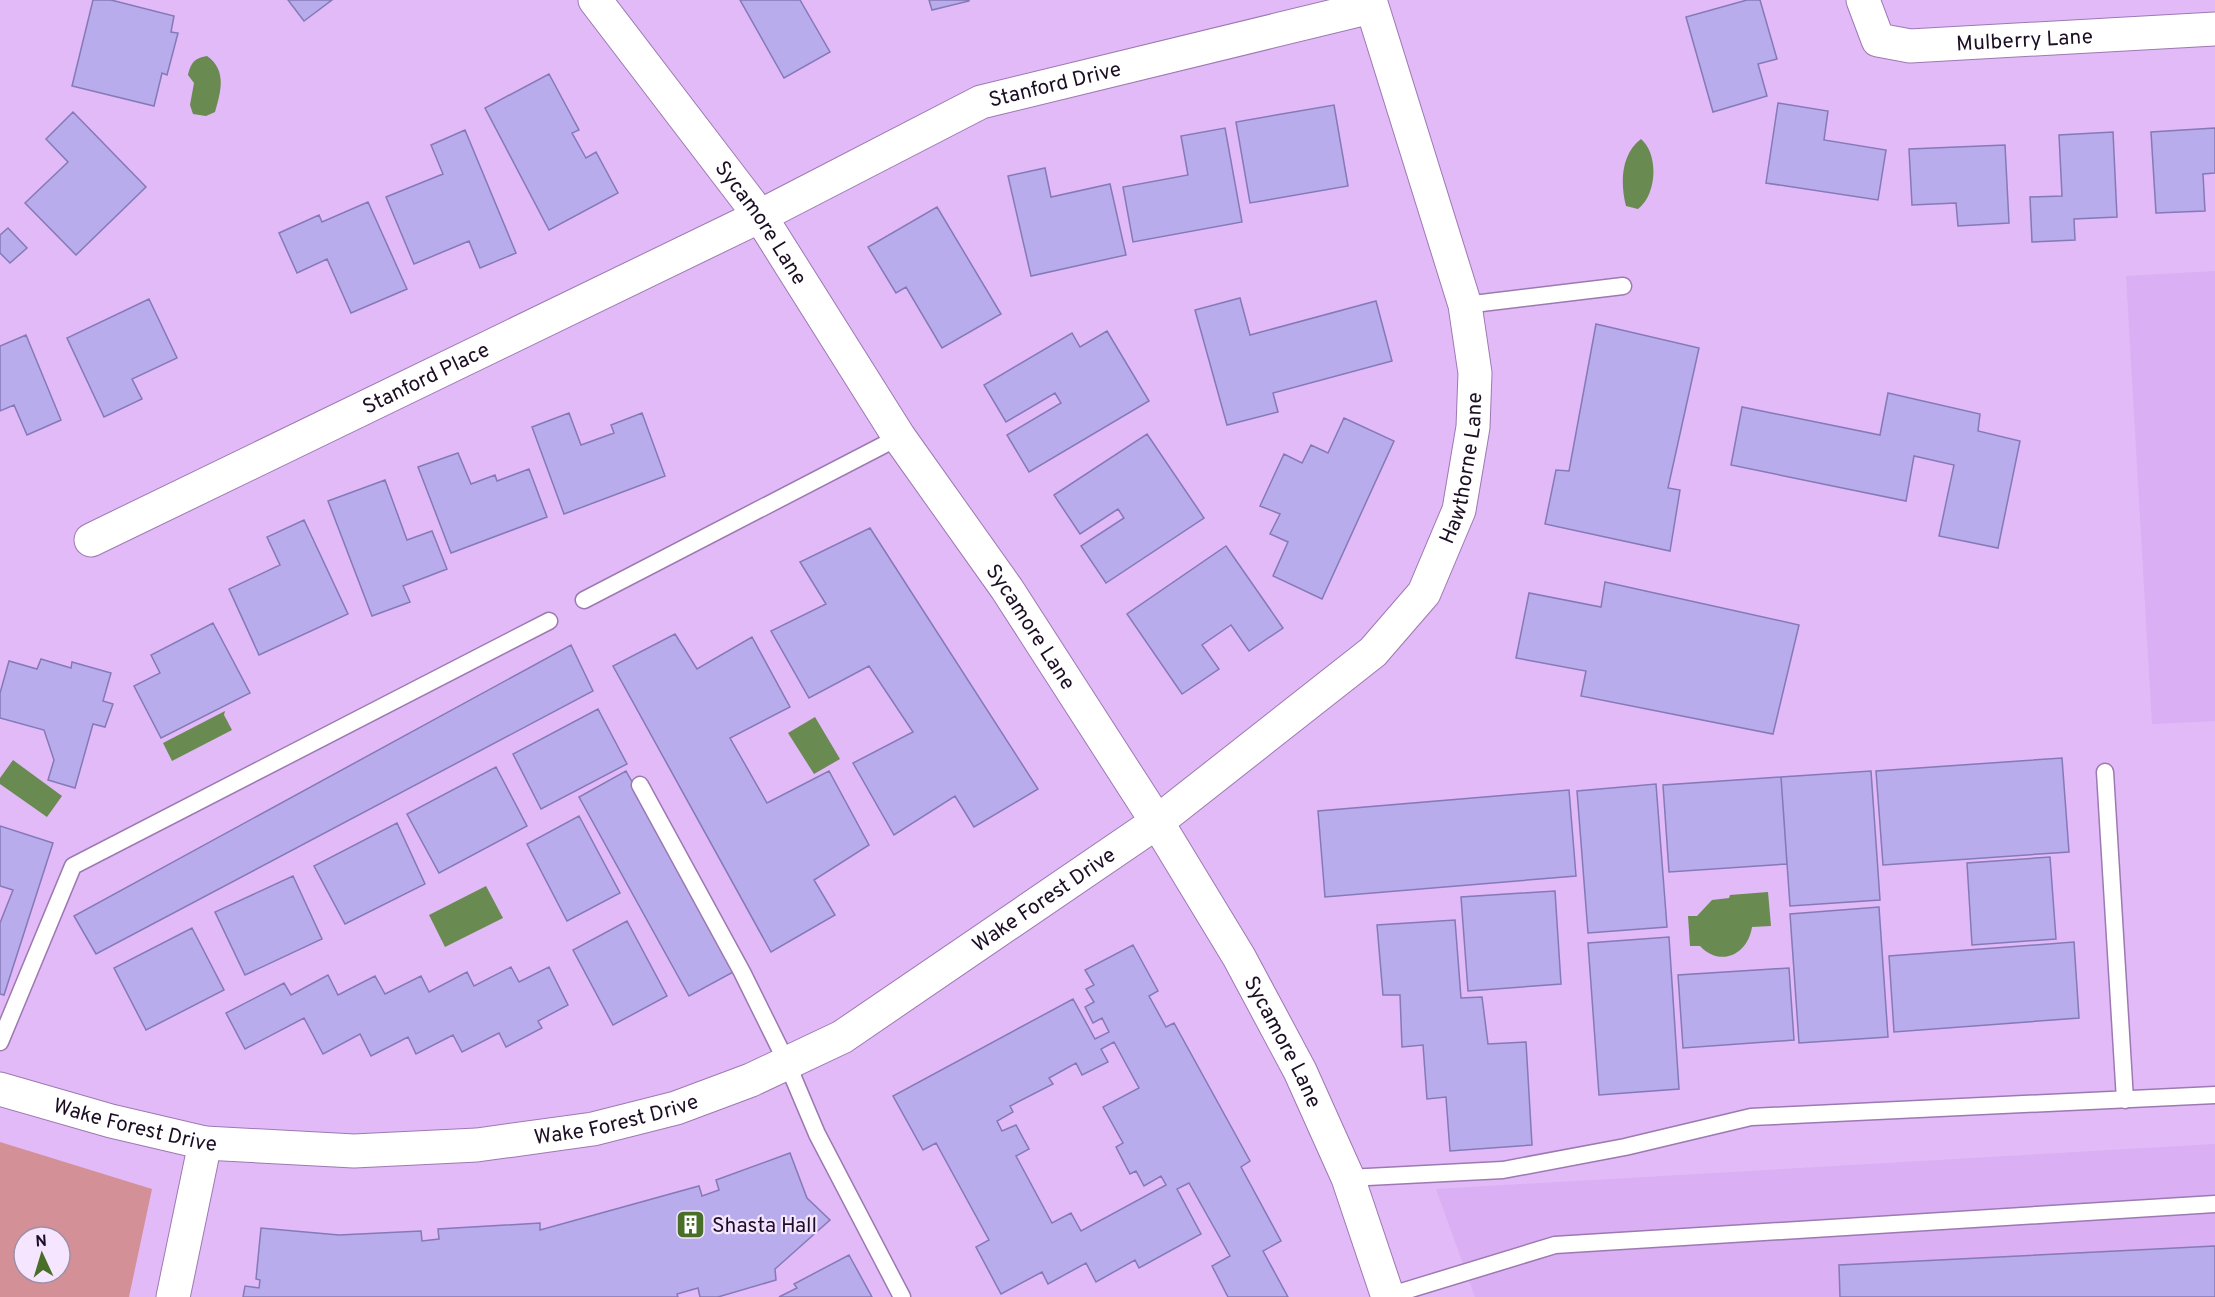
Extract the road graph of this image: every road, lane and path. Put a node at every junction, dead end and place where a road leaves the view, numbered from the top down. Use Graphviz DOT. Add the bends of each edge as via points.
graph roads {
  1 [pos="595,0"];
  2 [pos="1863,0"];
  3 [pos="1371,3"];
  4 [pos="2215,30"];
  5 [pos="760,216"];
  6 [pos="1623,286"];
  7 [pos="1465,305"];
  8 [pos="899,437"];
  9 [pos="91,540"];
  10 [pos="585,600"];
  11 [pos="549,621"];
  12 [pos="2105,772"];
  13 [pos="640,785"];
  14 [pos="1157,822"];
  15 [pos="0,1042"];
  16 [pos="787,1063"];
  17 [pos="0,1089"];
  18 [pos="2215,1095"];
  19 [pos="2125,1100"];
  20 [pos="205,1143"];
  21 [pos="1348,1178"];
  22 [pos="2215,1204"];
  23 [pos="173,1297"];
  24 [pos="902,1297"];
  25 [pos="1388,1297"];
  1 -- 5 [label="street, Sycamore Lane"];
  2 -- 4 [label="street, Mulberry Lane" via="1878,40 1910,46"];
  3 -- 5 [label="street, Stanford Drive" via="981,102"];
  3 -- 7 [label="street, Hawthorne Lane"];
  5 -- 8 [label="street, Sycamore Lane"];
  5 -- 9 [label="street, Stanford Place"];
  6 -- 7 [label="lane"];
  7 -- 14 [label="street, Hawthorne Lane" via="1475,373 1473,427 1460,510 1424,592 1373,652"];
  8 -- 10 [label="lane"];
  8 -- 14 [label="street, Sycamore Lane" via="1007,589"];
  11 -- 15 [label="lane" via="73,866"];
  12 -- 19 [label="lane"];
  13 -- 16 [label="lane"];
  14 -- 16 [label="street, Wake Forest Drive" via="842,1037"];
  14 -- 21 [label="street, Sycamore Lane" via="1239,957 1300,1071"];
  16 -- 20 [label="street, Wake Forest Drive" via="676,1108 593,1129 477,1145 354,1151"];
  16 -- 24 [label="lane" via="817,1134"];
  17 -- 20 [label="street, Wake Forest Drive"];
  18 -- 19 [label="lane"];
  19 -- 21 [label="lane" via="1751,1117 1503,1170"];
  20 -- 23 [label="street"];
  21 -- 25 [label="street, Sycamore Lane"];
  22 -- 25 [label="lane" via="1555,1245"];
}
